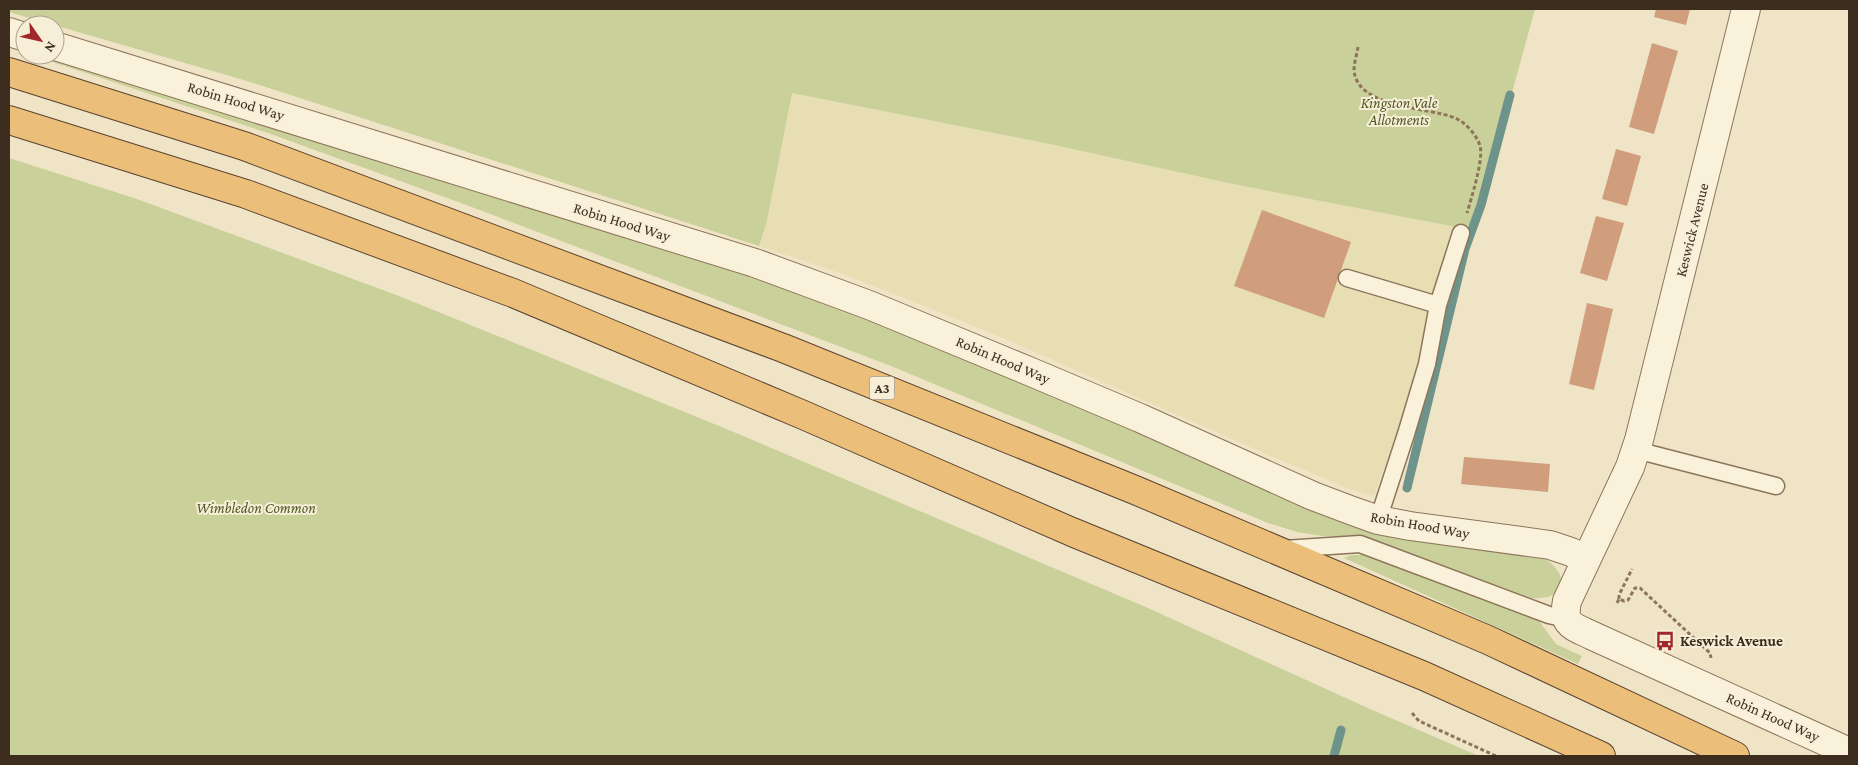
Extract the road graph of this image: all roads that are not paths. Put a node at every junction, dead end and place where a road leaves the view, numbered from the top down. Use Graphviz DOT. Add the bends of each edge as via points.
graph roads {
  1 [pos="1746,9"];
  2 [pos="65,49"];
  3 [pos="9,72"];
  4 [pos="9,120"];
  5 [pos="1462,233"];
  6 [pos="1347,278"];
  7 [pos="1438,306"];
  8 [pos="1636,450"];
  9 [pos="1776,486"];
  10 [pos="1378,520"];
  11 [pos="1273,549"];
  12 [pos="1586,559"];
  13 [pos="1566,619"];
  14 [pos="1849,752"];
  15 [pos="1601,756"];
  16 [pos="1735,756"];
  1 -- 8 [label="street, Keswick Avenue"];
  2 -- 10 [label="street, Robin Hood Way" via="763,266 1004,360 1313,496"];
  3 -- 11 [label="highway, A3" via="244,146 784,348"];
  4 -- 15 [label="highway" via="246,194 513,293 1072,532 1424,676"];
  5 -- 7 [label="lane"];
  6 -- 7 [label="lane"];
  7 -- 10 [label="lane" via="1427,364"];
  8 -- 9 [label="lane"];
  8 -- 12 [label="street, Keswick Avenue"];
  10 -- 12 [label="street, Robin Hood Way" via="1550,545"];
  11 -- 13 [label="lane" via="1360,544"];
  11 -- 16 [label="highway, A3" via="1488,640"];
  12 -- 13 [label="street" via="1567,600"];
  13 -- 14 [label="street, Robin Hood Way" via="1593,636"];
}
